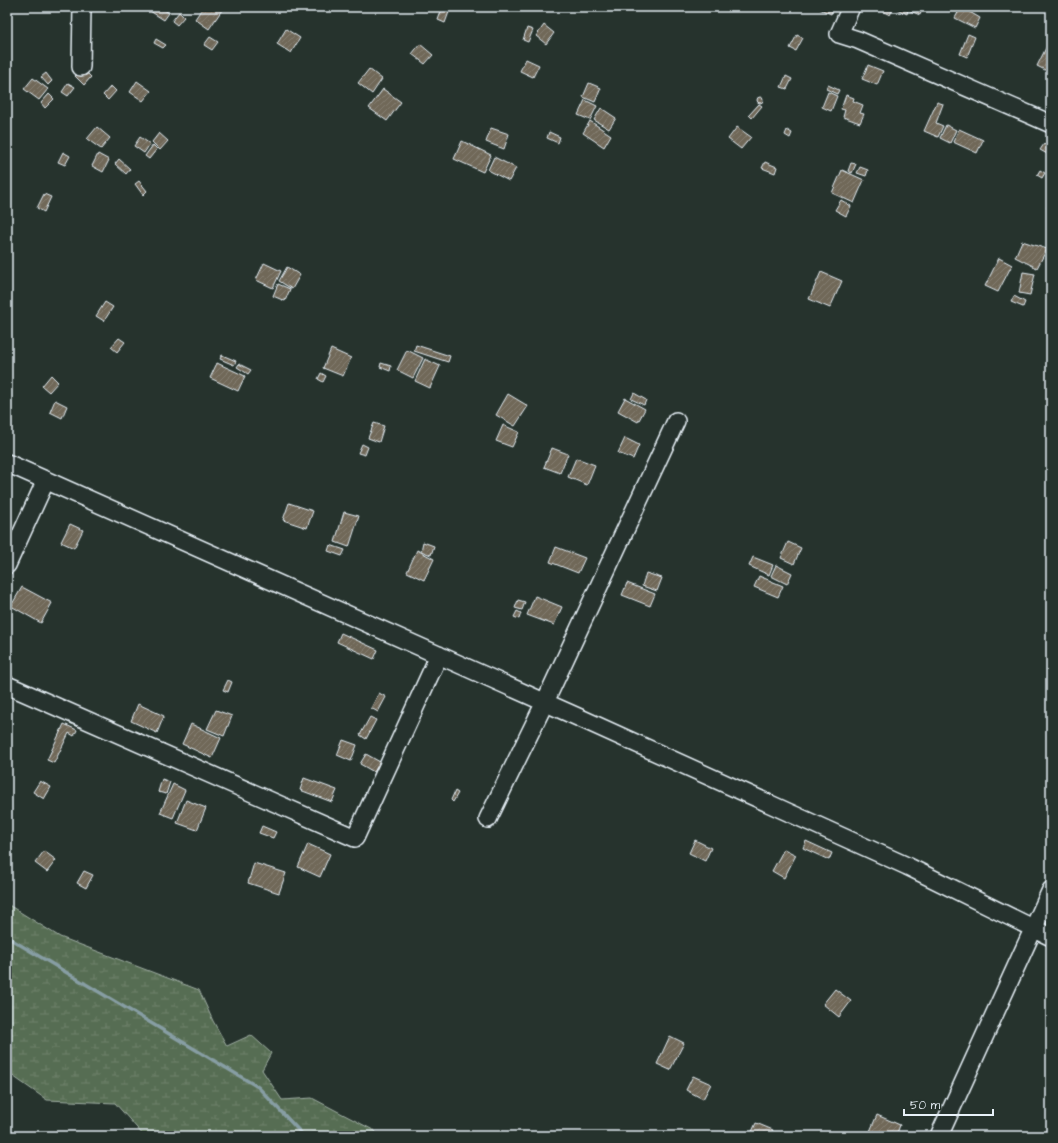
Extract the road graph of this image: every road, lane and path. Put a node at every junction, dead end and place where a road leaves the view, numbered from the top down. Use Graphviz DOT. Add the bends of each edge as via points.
graph roads {
  1 [pos="82,7"];
  2 [pos="851,7"];
  3 [pos="81,67"];
  4 [pos="1051,124"];
  5 [pos="676,421"];
  6 [pos="7,463"];
  7 [pos="46,480"];
  8 [pos="7,565"];
  9 [pos="439,655"];
  10 [pos="7,686"];
  11 [pos="545,702"];
  12 [pos="488,818"];
  13 [pos="1051,890"];
  14 [pos="1033,929"];
  15 [pos="1051,937"];
  16 [pos="939,1136"];
  1 -- 3 [label="street"];
  2 -- 4 [label="street" via="839,34"];
  5 -- 11 [label="street"];
  6 -- 7 [label="street"];
  7 -- 8 [label="street"];
  7 -- 9 [label="street"];
  9 -- 10 [label="street" via="355,838"];
  9 -- 11 [label="street"];
  11 -- 12 [label="street"];
  11 -- 14 [label="street" via="907,866"];
  13 -- 14 [label="street"];
  14 -- 15 [label="street"];
  14 -- 16 [label="street"];
}
